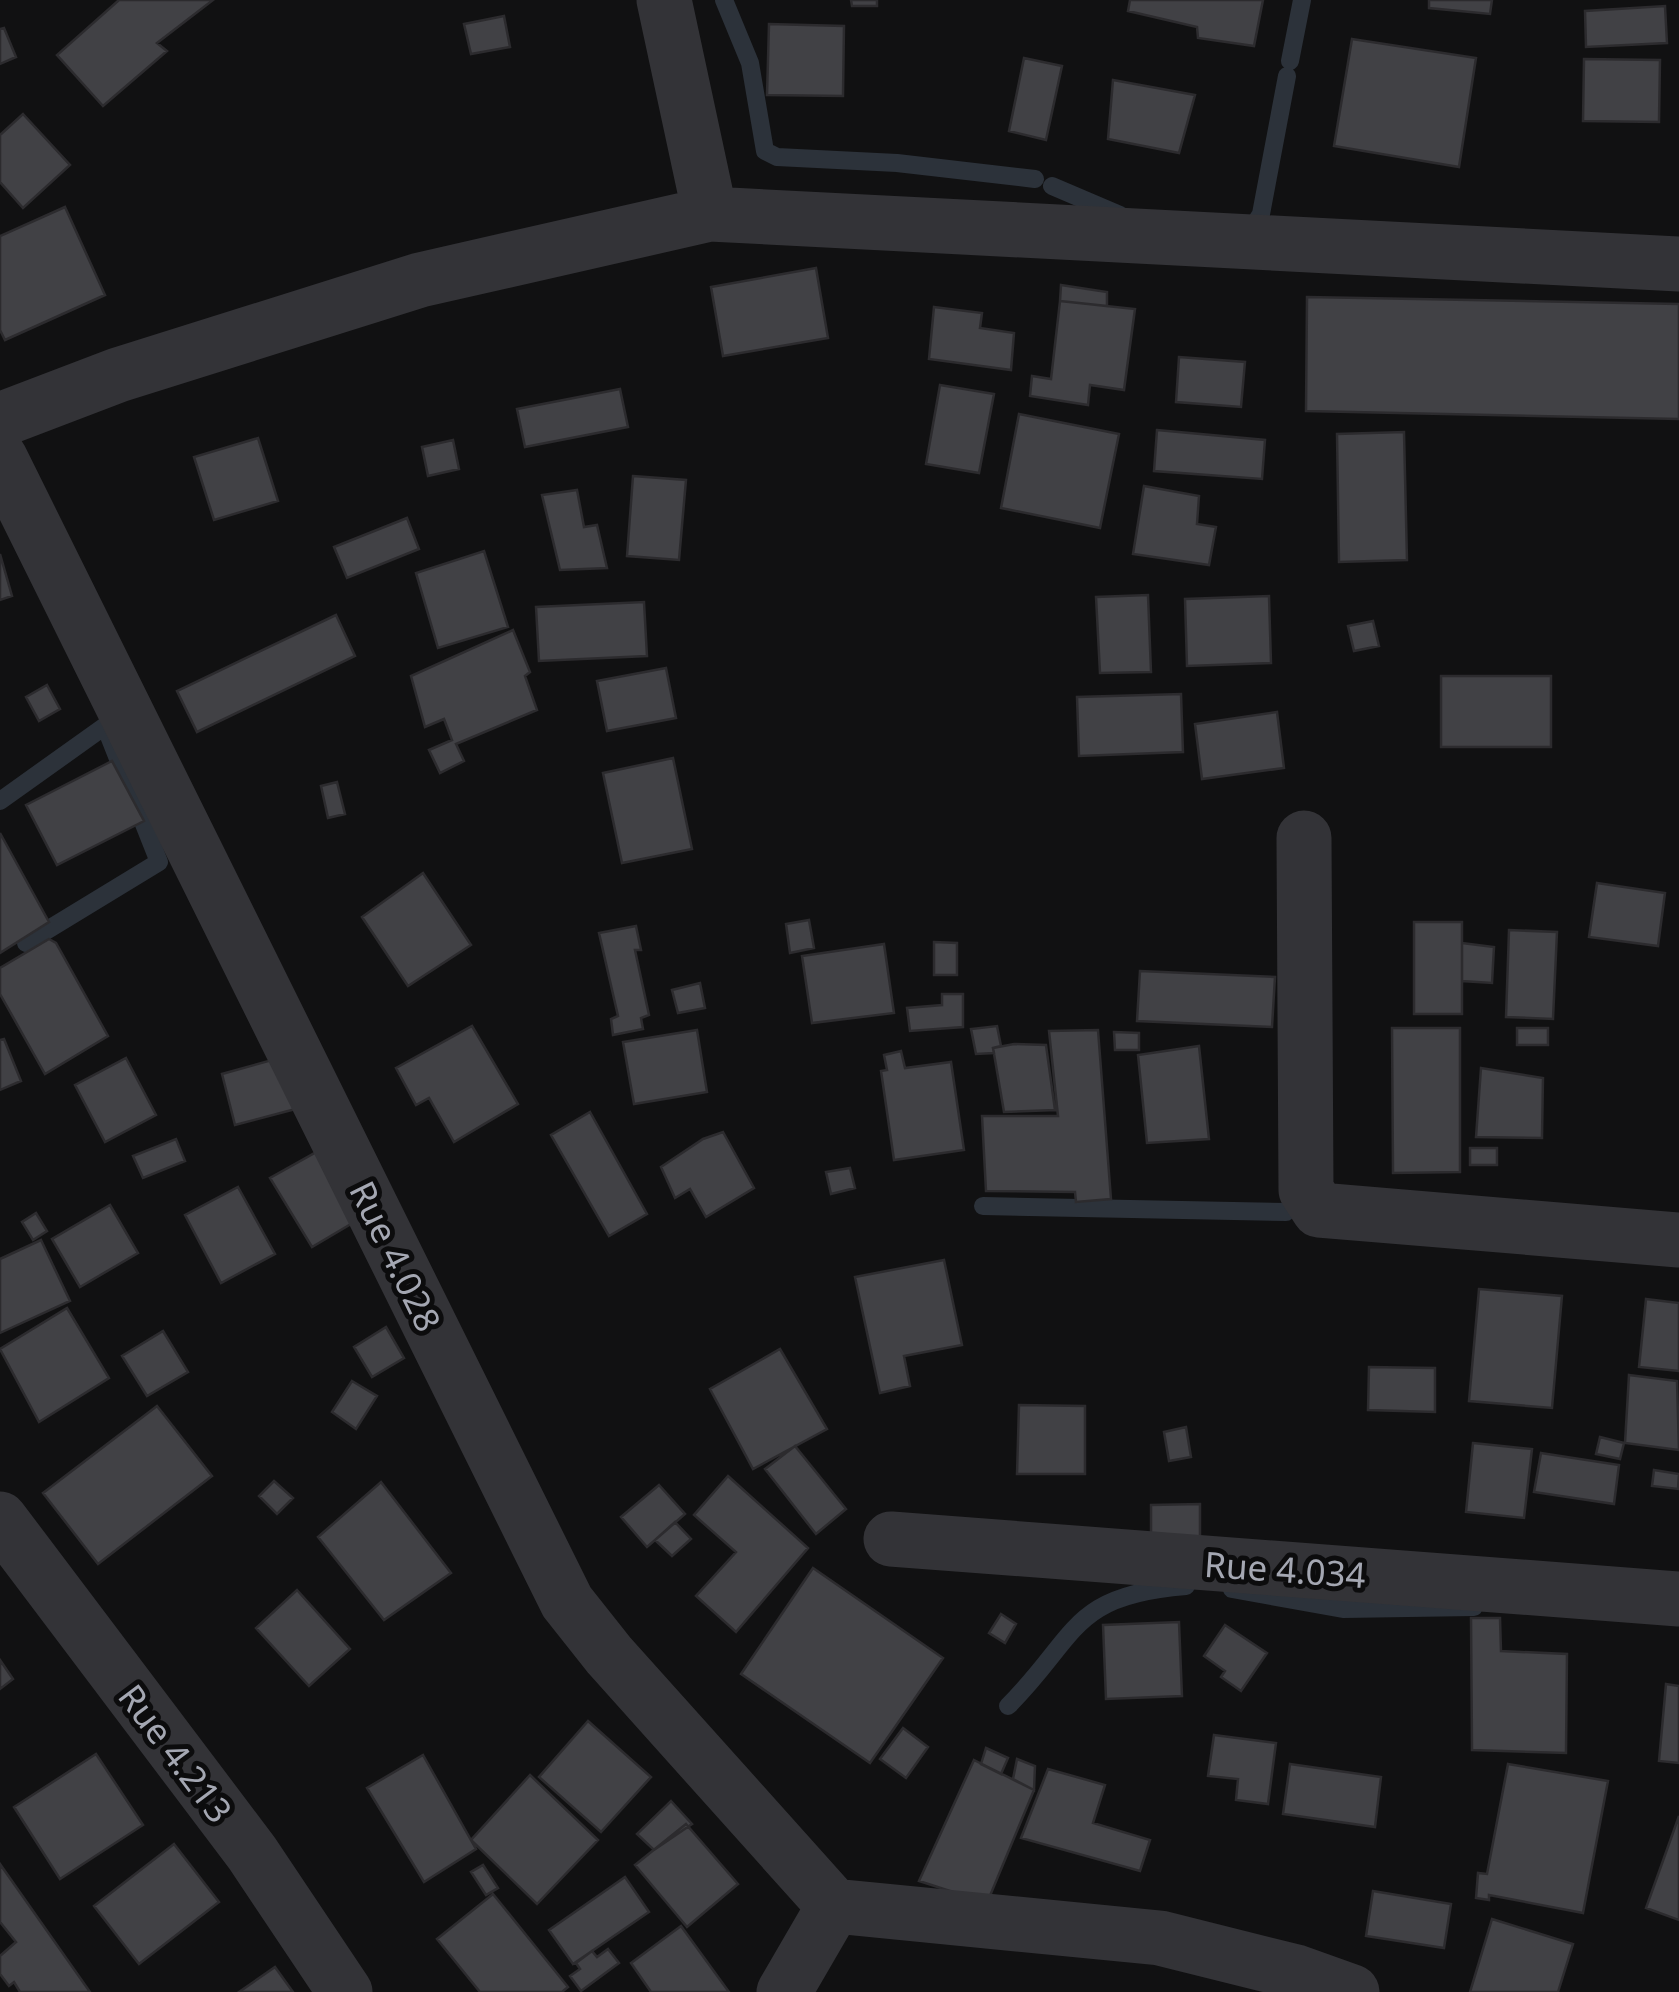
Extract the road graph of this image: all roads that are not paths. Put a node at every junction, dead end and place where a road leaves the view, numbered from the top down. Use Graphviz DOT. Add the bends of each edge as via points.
graph roads {
  1 [pos="664,0"];
  2 [pos="710,214"];
  3 [pos="1679,264"];
  4 [pos="0,420"];
  5 [pos="0,458"];
  6 [pos="1304,838"];
  7 [pos="1679,1240"];
  8 [pos="0,1518"];
  9 [pos="892,1539"];
  10 [pos="1679,1599"];
  11 [pos="834,1906"];
  12 [pos="346,1992"];
  13 [pos="784,1992"];
  14 [pos="1352,1992"];
  1 -- 2 [label="street"];
  2 -- 3 [label="street"];
  2 -- 4 [label="street" via="420,280 118,375"];
  5 -- 11 [label="street, Rue 4.028" via="567,1602"];
  6 -- 7 [label="street" via="1306,1190 1319,1210"];
  8 -- 12 [label="street, Rue 4.213" via="252,1852"];
  9 -- 10 [label="street, Rue 4.034"];
  11 -- 13 [label="street"];
  11 -- 14 [label="street" via="1160,1938"];
}
